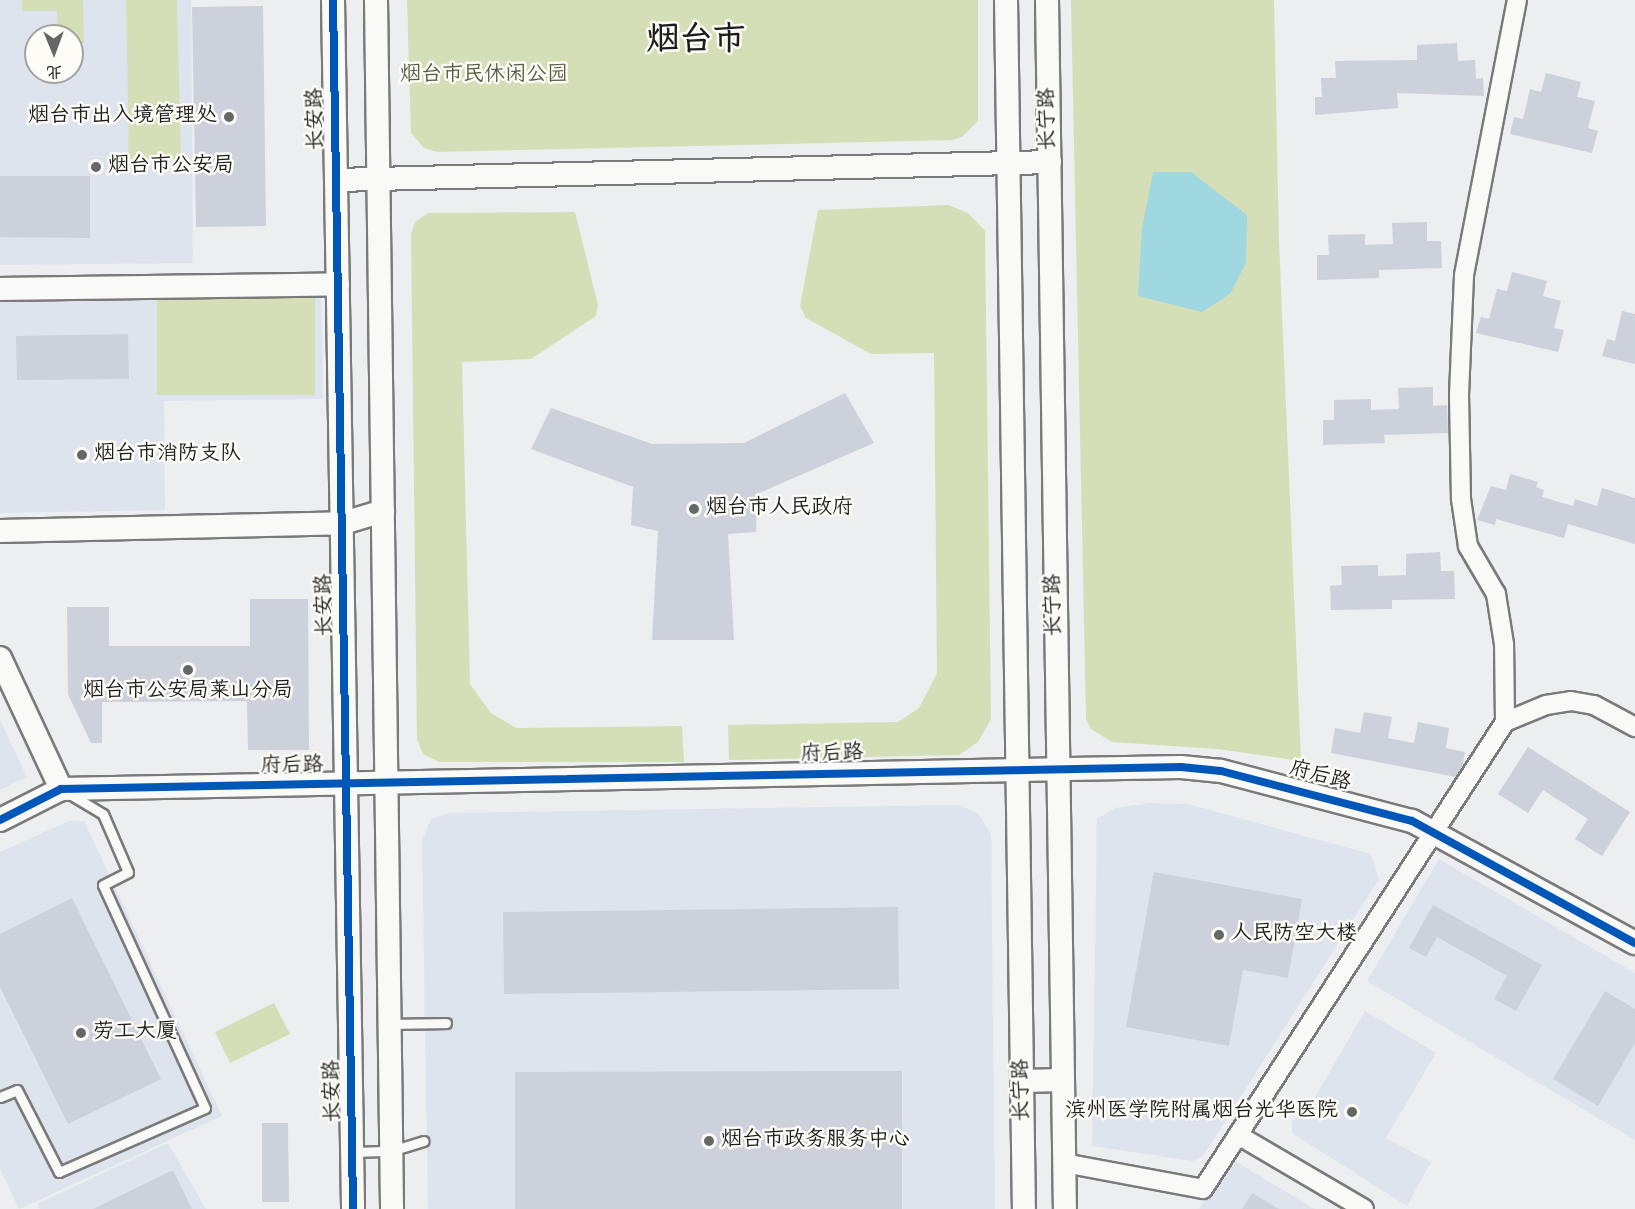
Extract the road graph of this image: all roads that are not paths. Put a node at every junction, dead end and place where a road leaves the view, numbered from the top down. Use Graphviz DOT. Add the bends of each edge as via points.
graph roads {
  1 [pos="333,0"];
  2 [pos="375,0"];
  3 [pos="1006,0"];
  4 [pos="1047,0"];
  5 [pos="1517,0"];
  6 [pos="1050,162"];
  7 [pos="1009,163"];
  8 [pos="336,180"];
  9 [pos="377,180"];
  10 [pos="338,284"];
  11 [pos="0,289"];
  12 [pos="1054,478"];
  13 [pos="1014,479"];
  14 [pos="383,511"];
  15 [pos="343,523"];
  16 [pos="0,531"];
  17 [pos="0,658"];
  18 [pos="1505,722"];
  19 [pos="1635,727"];
  20 [pos="1019,768"];
  21 [pos="1057,768"];
  22 [pos="347,784"];
  23 [pos="388,784"];
  24 [pos="61,789"];
  25 [pos="0,820"];
  26 [pos="1434,831"];
  27 [pos="1635,942"];
  28 [pos="446,1023"];
  29 [pos="390,1024"];
  30 [pos="1063,1080"];
  31 [pos="1023,1081"];
  32 [pos="0,1097"];
  33 [pos="1238,1134"];
  34 [pos="424,1141"];
  35 [pos="392,1151"];
  36 [pos="352,1152"];
  37 [pos="1064,1163"];
  38 [pos="353,1209"];
  39 [pos="392,1209"];
  40 [pos="1024,1209"];
  41 [pos="1065,1209"];
  42 [pos="1364,1209"];
  1 -- 8 [label="street, 长安路"];
  2 -- 9 [label="street"];
  3 -- 7 [label="street, 长宁路"];
  4 -- 6 [label="street, 长宁路"];
  5 -- 18 [label="street" via="1464,275 1459,395 1461,499 1468,546 1496,594 1504,644"];
  6 -- 7 [label="street"];
  6 -- 12 [label="street, 长宁路"];
  7 -- 9 [label="street"];
  7 -- 13 [label="street, 长宁路"];
  8 -- 9 [label="street"];
  8 -- 10 [label="street, 长安路"];
  9 -- 14 [label="street"];
  10 -- 11 [label="street"];
  10 -- 15 [label="street, 长安路"];
  12 -- 13 [label="street"];
  12 -- 21 [label="street, 长宁路"];
  13 -- 20 [label="street, 长宁路"];
  14 -- 15 [label="street"];
  14 -- 23 [label="street"];
  15 -- 16 [label="street"];
  15 -- 22 [label="street, 长安路"];
  17 -- 24 [label="street"];
  18 -- 19 [label="street" via="1546,705 1571,701 1604,710"];
  18 -- 26 [label="street"];
  20 -- 21 [label="street, 府后路"];
  20 -- 23 [label="street, 府后路"];
  20 -- 31 [label="street, 长宁路"];
  21 -- 26 [label="street, 府后路" via="1221,771 1401,818"];
  21 -- 30 [label="street, 长宁路"];
  22 -- 23 [label="street, 府后路"];
  22 -- 24 [label="street, 府后路"];
  22 -- 36 [label="street, 长安路"];
  23 -- 29 [label="street"];
  24 -- 25 [label="street, 府后路"];
  24 -- 32 [label="lane" via="102,814 129,872 103,885 205,1108 59,1172 16,1090"];
  26 -- 27 [label="street, 府后路"];
  26 -- 33 [label="street"];
  28 -- 29 [label="lane"];
  29 -- 35 [label="street"];
  30 -- 31 [label="street"];
  30 -- 37 [label="street, 长宁路"];
  31 -- 40 [label="street, 长宁路"];
  33 -- 37 [label="street" via="1203,1189"];
  33 -- 42 [label="street"];
  34 -- 35 [label="lane"];
  35 -- 36 [label="lane"];
  35 -- 39 [label="street"];
  36 -- 38 [label="street, 长安路"];
  37 -- 41 [label="street, 长宁路"];
}
